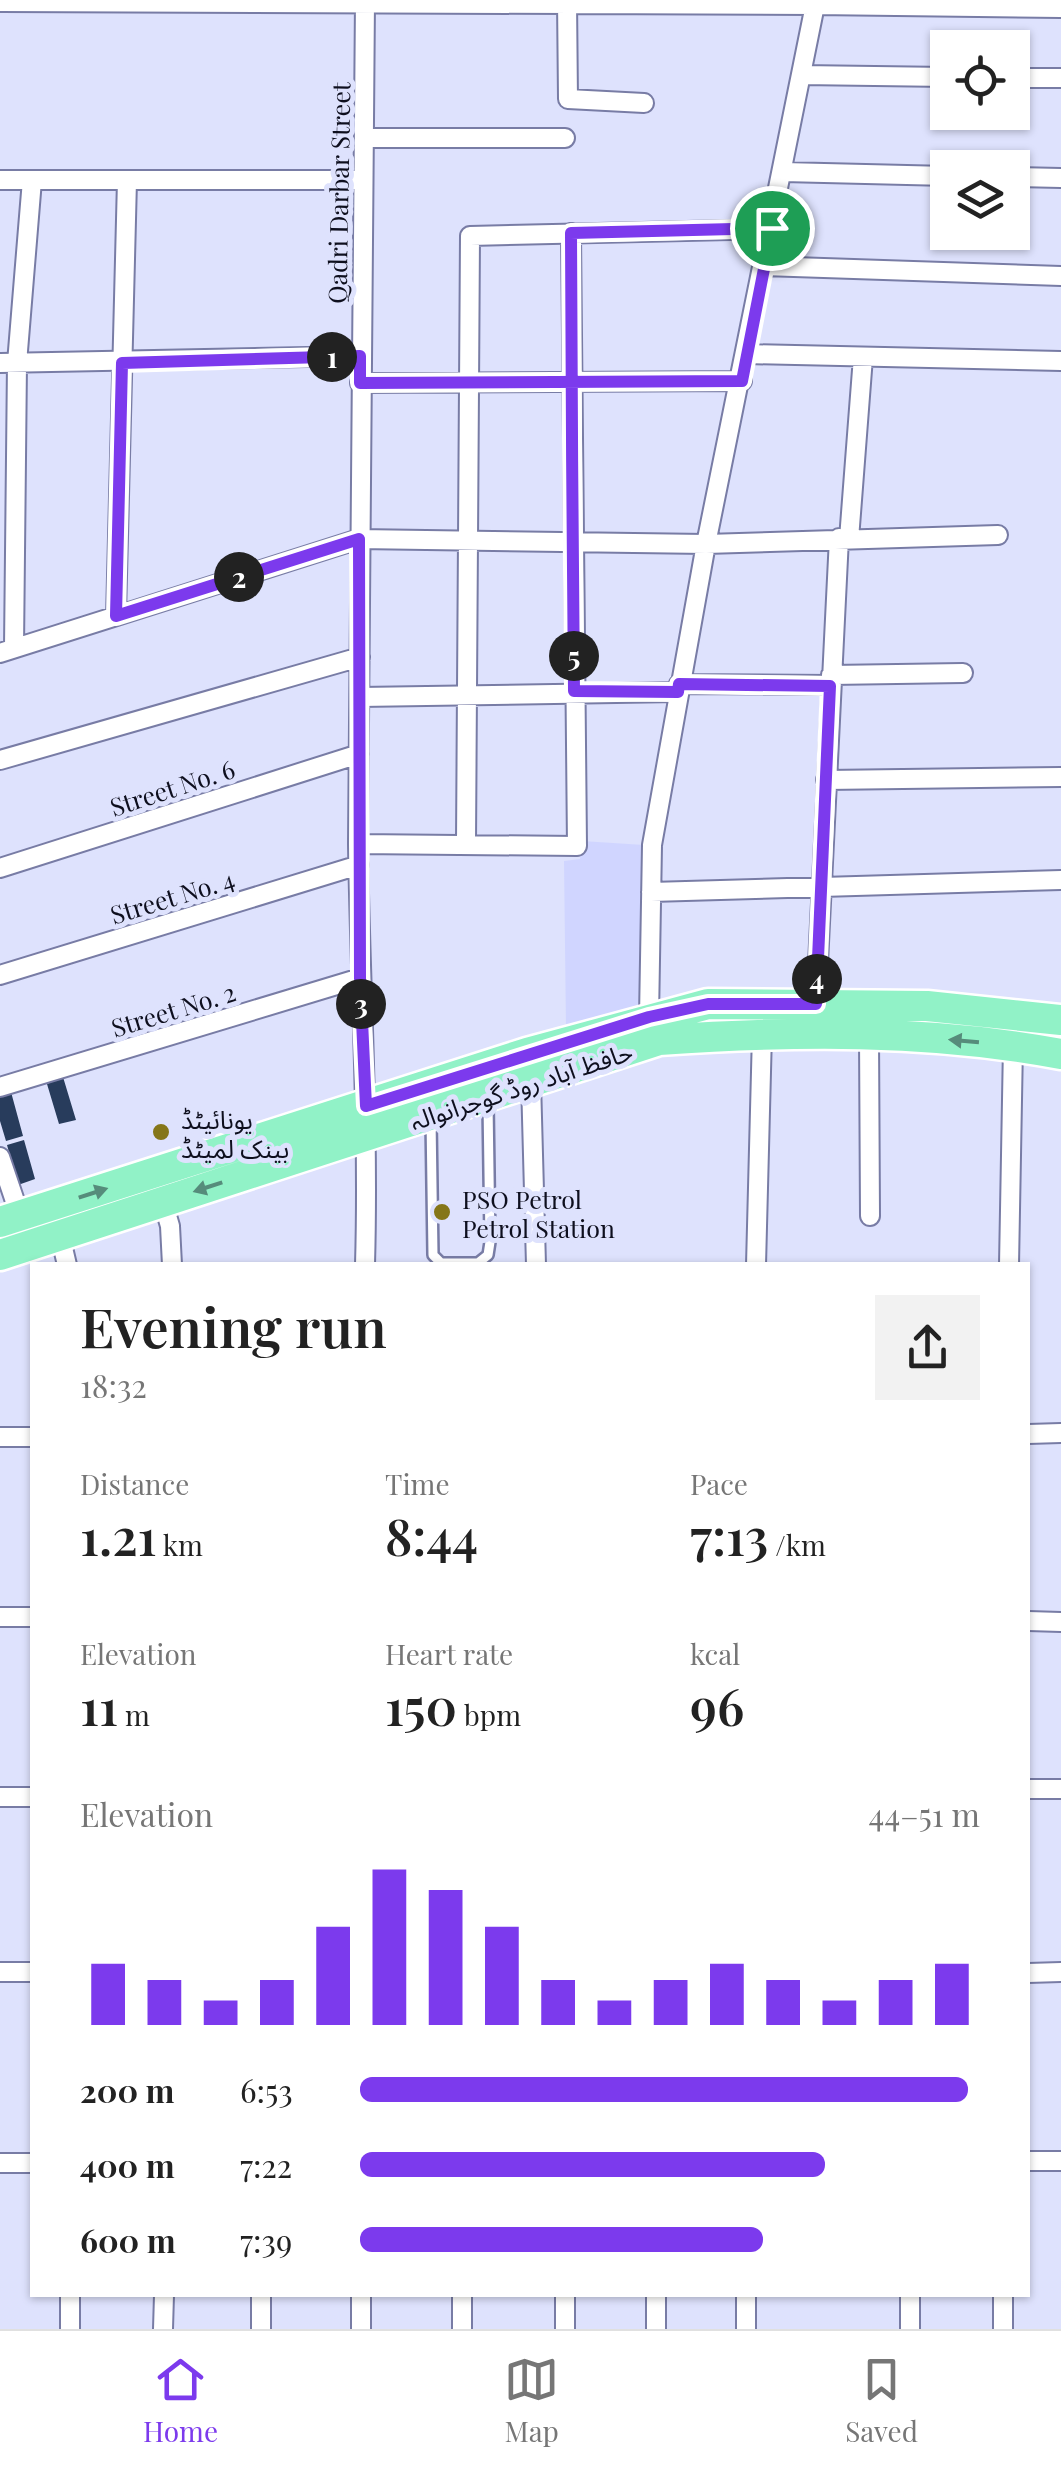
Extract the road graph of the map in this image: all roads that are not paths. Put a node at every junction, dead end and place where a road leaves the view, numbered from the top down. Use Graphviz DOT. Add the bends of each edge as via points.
graph roads {
  1 [pos="0,2"];
  2 [pos="365,2"];
  3 [pos="567,2"];
  4 [pos="958,3"];
  5 [pos="815,5"];
  6 [pos="1061,8"];
  7 [pos="801,75"];
  8 [pos="930,77"];
  9 [pos="1030,78"];
  10 [pos="1061,78"];
  11 [pos="644,103"];
  12 [pos="364,138"];
  13 [pos="565,138"];
  14 [pos="782,172"];
  15 [pos="930,176"];
  16 [pos="1030,177"];
  17 [pos="1061,178"];
  18 [pos="0,180"];
  19 [pos="32,180"];
  20 [pos="127,180"];
  21 [pos="363,180"];
  22 [pos="772,228"];
  23 [pos="571,233"];
  24 [pos="764,266"];
  25 [pos="1061,276"];
  26 [pos="748,354"];
  27 [pos="360,356"];
  28 [pos="863,356"];
  29 [pos="1061,361"];
  30 [pos="8,363"];
  31 [pos="122,363"];
  32 [pos="572,380"];
  33 [pos="467,381"];
  34 [pos="742,381"];
  35 [pos="360,383"];
  36 [pos="998,535"];
  37 [pos="359,539"];
  38 [pos="844,539"];
  39 [pos="466,541"];
  40 [pos="572,541"];
  41 [pos="706,544"];
  42 [pos="116,616"];
  43 [pos="7,650"];
  44 [pos="360,657"];
  45 [pos="963,673"];
  46 [pos="830,680"];
  47 [pos="678,688"];
  48 [pos="574,691"];
  49 [pos="360,697"];
  50 [pos="467,698"];
  51 [pos="359,754"];
  52 [pos="0,760"];
  53 [pos="1061,777"];
  54 [pos="826,780"];
  55 [pos="466,842"];
  56 [pos="358,844"];
  57 [pos="359,865"];
  58 [pos="0,868"];
  59 [pos="1061,880"];
  60 [pos="822,887"];
  61 [pos="651,892"];
  62 [pos="0,975"];
  63 [pos="360,978"];
  64 [pos="816,1004"];
  65 [pos="649,1017"];
  66 [pos="1061,1020"];
  67 [pos="762,1033"];
  68 [pos="868,1036"];
  69 [pos="1014,1045"];
  70 [pos="1061,1054"];
  71 [pos="531,1081"];
  72 [pos="0,1087"];
  73 [pos="488,1095"];
  74 [pos="431,1113"];
  75 [pos="367,1120"];
  76 [pos="0,1157"];
  77 [pos="163,1202"];
  78 [pos="870,1216"];
  79 [pos="10,1219"];
  80 [pos="63,1250"];
  81 [pos="0,1255"];
  82 [pos="172,1262"];
  83 [pos="366,1262"];
  84 [pos="441,1262"];
  85 [pos="479,1262"];
  86 [pos="536,1262"];
  87 [pos="756,1262"];
  88 [pos="1009,1262"];
  89 [pos="1061,1433"];
  90 [pos="1030,1434"];
  91 [pos="0,1437"];
  92 [pos="30,1437"];
  93 [pos="0,1618"];
  94 [pos="30,1618"];
  95 [pos="1030,1622"];
  96 [pos="1061,1622"];
  97 [pos="1030,1789"];
  98 [pos="1061,1789"];
  99 [pos="0,1797"];
  100 [pos="30,1797"];
  101 [pos="0,1972"];
  102 [pos="30,1972"];
  103 [pos="1030,1972"];
  104 [pos="1061,1972"];
  105 [pos="1030,2161"];
  106 [pos="1061,2161"];
  107 [pos="0,2162"];
  108 [pos="30,2162"];
  109 [pos="70,2297"];
  110 [pos="164,2297"];
  111 [pos="261,2297"];
  112 [pos="362,2297"];
  113 [pos="462,2297"];
  114 [pos="564,2297"];
  115 [pos="656,2297"];
  116 [pos="746,2297"];
  117 [pos="910,2297"];
  118 [pos="1003,2297"];
  119 [pos="70,2329"];
  120 [pos="163,2329"];
  121 [pos="261,2329"];
  122 [pos="361,2329"];
  123 [pos="462,2329"];
  124 [pos="565,2329"];
  125 [pos="656,2329"];
  126 [pos="746,2329"];
  127 [pos="910,2329"];
  128 [pos="1003,2329"];
  1 -- 2 [label="street"];
  2 -- 3 [label="street"];
  2 -- 12 [label="street, Qadri Darbar Street"];
  3 -- 5 [label="street"];
  3 -- 11 [label="street" via="568,99"];
  4 -- 5 [label="street"];
  4 -- 6 [label="street"];
  5 -- 7 [label="street"];
  7 -- 8 [label="street"];
  7 -- 14 [label="street"];
  9 -- 10 [label="street"];
  12 -- 13 [label="street"];
  12 -- 21 [label="street, Qadri Darbar Street"];
  14 -- 15 [label="street"];
  14 -- 22 [label="street"];
  16 -- 17 [label="street"];
  18 -- 19 [label="street"];
  19 -- 20 [label="street"];
  19 -- 30 [label="street"];
  20 -- 21 [label="street"];
  20 -- 31 [label="street"];
  21 -- 27 [label="street, Qadri Darbar Street"];
  22 -- 23 [label="street"];
  22 -- 24 [label="street"];
  23 -- 32 [label="street"];
  23 -- 33 [label="street" via="470,236"];
  24 -- 25 [label="street"];
  24 -- 26 [label="street"];
  26 -- 28 [label="street"];
  26 -- 34 [label="street"];
  27 -- 31 [label="street"];
  27 -- 35 [label="street, Qadri Darbar Street"];
  28 -- 29 [label="street"];
  28 -- 38 [label="street"];
  30 -- 31 [label="street"];
  30 -- 43 [label="street"];
  31 -- 42 [label="street"];
  32 -- 33 [label="street"];
  32 -- 34 [label="street"];
  32 -- 40 [label="street"];
  33 -- 35 [label="street"];
  33 -- 39 [label="street"];
  34 -- 41 [label="street"];
  35 -- 37 [label="street, Qadri Darbar Street"];
  36 -- 38 [label="street"];
  37 -- 39 [label="street"];
  37 -- 42 [label="street"];
  37 -- 44 [label="street, Qadri Darbar Street"];
  38 -- 41 [label="street"];
  38 -- 46 [label="street"];
  39 -- 40 [label="street"];
  39 -- 50 [label="street"];
  40 -- 41 [label="street"];
  40 -- 48 [label="street"];
  41 -- 47 [label="street"];
  42 -- 43 [label="street"];
  44 -- 49 [label="street, Qadri Darbar Street"];
  44 -- 52 [label="street"];
  45 -- 46 [label="street"];
  46 -- 47 [label="street"];
  46 -- 54 [label="street"];
  47 -- 48 [label="street"];
  47 -- 61 [label="street" via="652,844"];
  48 -- 50 [label="street"];
  48 -- 55 [label="street" via="577,846"];
  49 -- 50 [label="street"];
  49 -- 51 [label="street, Qadri Darbar Street"];
  50 -- 55 [label="street"];
  51 -- 56 [label="street, Qadri Darbar Street"];
  51 -- 58 [label="street, Street No. 6"];
  53 -- 54 [label="street"];
  54 -- 60 [label="street"];
  55 -- 56 [label="street"];
  56 -- 57 [label="street, Qadri Darbar Street"];
  57 -- 62 [label="street, Street No. 4"];
  57 -- 63 [label="street, Qadri Darbar Street"];
  59 -- 60 [label="street"];
  60 -- 61 [label="street"];
  60 -- 64 [label="street"];
  61 -- 65 [label="street"];
  63 -- 72 [label="street, Street No. 2"];
  63 -- 75 [label="street, Qadri Darbar Street"];
  64 -- 65 [label="main road, حافظ آباد روڈ گوجرانوالہ" via="708,1004"];
  64 -- 66 [label="main road, حافظ آباد روڈ گوجرانوالہ" via="928,1006"];
  65 -- 75 [label="main road, حافظ آباد روڈ گوجرانوالہ"];
  67 -- 68 [label="main road, حافظ آباد روڈ گوجرانوالہ"];
  67 -- 71 [label="main road, حافظ آباد روڈ گوجرانوالہ" via="660,1040"];
  67 -- 87 [label="street"];
  69 -- 68 [label="main road, حافظ آباد روڈ گوجرانوالہ, one-way"];
  68 -- 78 [label="street"];
  69 -- 70 [label="main road, حافظ آباد روڈ گوجرانوالہ"];
  69 -- 88 [label="street"];
  71 -- 73 [label="main road, حافظ آباد روڈ گوجرانوالہ"];
  71 -- 86 [label="street"];
  73 -- 74 [label="main road, حافظ آباد روڈ گوجرانوالہ"];
  73 -- 85 [label="lane" via="490,1242"];
  74 -- 75 [label="main road, حافظ آباد روڈ گوجرانوالہ"];
  74 -- 84 [label="lane" via="433,1255"];
  75 -- 77 [label="main road, حافظ آباد روڈ گوجرانوالہ, one-way"];
  79 -- 75 [label="main road, حافظ آباد روڈ گوجرانوالہ, one-way"];
  75 -- 83 [label="street, Qadri Darbar Street"];
  76 -- 79 [label="street"];
  77 -- 80 [label="main road, حافظ آباد روڈ گوجرانوالہ"];
  77 -- 82 [label="street"];
  80 -- 81 [label="main road, حافظ آباد روڈ گوجرانوالہ"];
  89 -- 90 [label="street"];
  91 -- 92 [label="street"];
  93 -- 94 [label="street"];
  95 -- 96 [label="street"];
  97 -- 98 [label="street"];
  99 -- 100 [label="street"];
  101 -- 102 [label="street"];
  103 -- 104 [label="street"];
  105 -- 106 [label="street"];
  107 -- 108 [label="street"];
  109 -- 119 [label="street"];
  110 -- 120 [label="street"];
  111 -- 121 [label="street"];
  112 -- 122 [label="street"];
  113 -- 123 [label="street"];
  114 -- 124 [label="street"];
  115 -- 125 [label="street"];
  116 -- 126 [label="street"];
  117 -- 127 [label="street"];
  118 -- 128 [label="street"];
}
